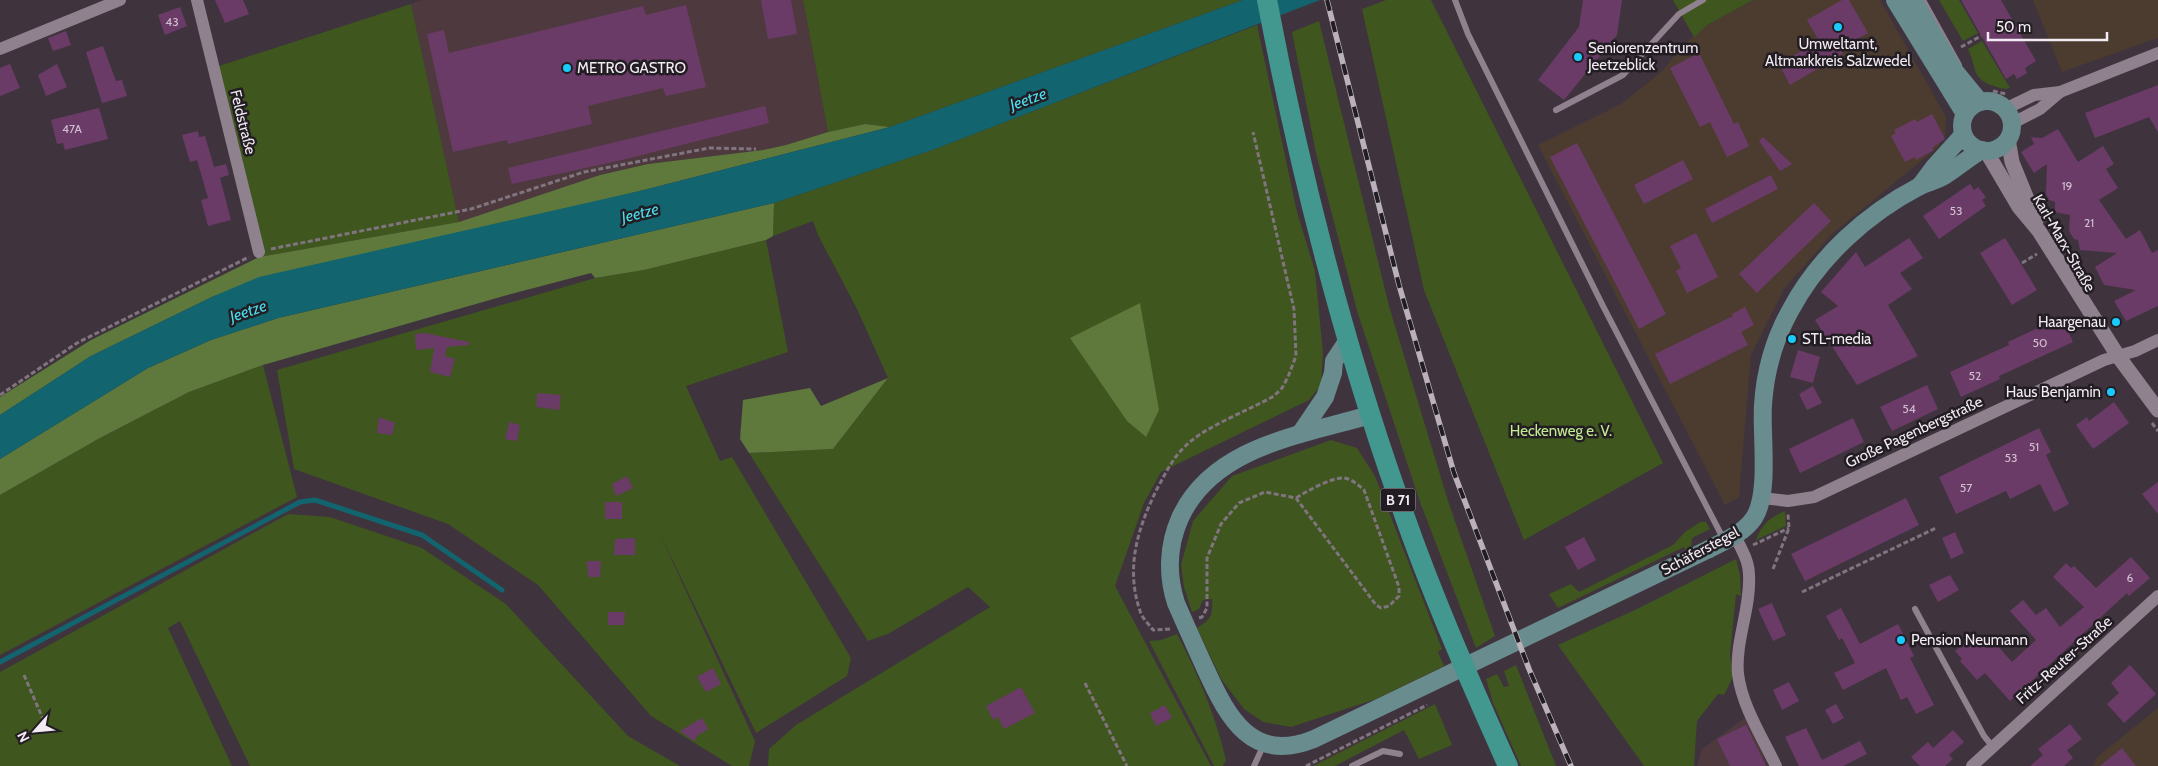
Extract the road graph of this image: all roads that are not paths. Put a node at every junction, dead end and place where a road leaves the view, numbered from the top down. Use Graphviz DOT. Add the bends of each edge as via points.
graph roads {
  1 [pos="120,0"];
  2 [pos="197,0"];
  3 [pos="1267,0"];
  4 [pos="1455,0"];
  5 [pos="1703,0"];
  6 [pos="1895,0"];
  7 [pos="1913,0"];
  8 [pos="1923,0"];
  9 [pos="0,49"];
  10 [pos="2158,53"];
  11 [pos="1981,94"];
  12 [pos="1556,110"];
  13 [pos="1964,114"];
  14 [pos="2009,117"];
  15 [pos="1963,135"];
  16 [pos="1984,150"];
  17 [pos="1920,186"];
  18 [pos="2040,232"];
  19 [pos="259,252"];
  20 [pos="1348,340"];
  21 [pos="2158,340"];
  22 [pos="2118,356"];
  23 [pos="2158,410"];
  24 [pos="1370,415"];
  25 [pos="1300,434"];
  26 [pos="1762,498"];
  27 [pos="1730,538"];
  28 [pos="2158,596"];
  29 [pos="1915,609"];
  30 [pos="1264,743"];
  31 [pos="1993,747"];
  32 [pos="1400,754"];
  33 [pos="1254,766"];
  34 [pos="1352,766"];
  35 [pos="1508,766"];
  36 [pos="1776,766"];
  37 [pos="1972,766"];
  1 -- 9 [label="street"];
  2 -- 19 [label="street, Feldstraße"];
  3 -- 20 [label="main road, B 71" via="1313,206"];
  4 -- 27 [label="lane" via="1468,34 1603,306"];
  5 -- 12 [label="lane" via="1679,14 1623,75"];
  6 -- 13 [label="main road"];
  7 -- 11 [label="main road" via="1953,69"];
  8 -- 11 [label="lane"];
  10 -- 14 [label="street" via="2060,92 2040,109"];
  11 -- 13 [label="main road"];
  11 -- 14 [label="main road"];
  13 -- 15 [label="main road"];
  14 -- 16 [label="main road" via="2000,146"];
  14 -- 18 [label="street, Karl-Marx-Straße" via="2012,162"];
  15 -- 16 [label="main road" via="1969,143"];
  15 -- 17 [label="main road, Schäferstegel"];
  16 -- 17 [label="main road, Schäferstegel" via="1944,176"];
  16 -- 18 [label="street, Karl-Marx-Straße"];
  17 -- 26 [label="main road, Schäferstegel" via="1862,224 1833,250 1790,310 1775,346 1765,388"];
  18 -- 22 [label="street, Karl-Marx-Straße"];
  20 -- 24 [label="main road, B 71"];
  20 -- 25 [label="main road" via="1334,361 1325,397"];
  21 -- 22 [label="street, Große Pagenbergstraße"];
  22 -- 23 [label="street, Karl-Marx-Straße"];
  22 -- 26 [label="street, Große Pagenbergstraße" via="1814,497 1788,501"];
  24 -- 25 [label="main road"];
  24 -- 35 [label="main road, B 71" via="1399,502 1455,645"];
  25 -- 30 [label="main road" via="1228,463 1202,484 1184,510 1172,543 1171,588 1185,624 1232,720 1244,733"];
  26 -- 27 [label="main road, Schäferstegel" via="1754,518"];
  27 -- 30 [label="main road, Schäferstegel" via="1369,715 1302,744"];
  27 -- 36 [label="street" via="1745,557 1750,576 1738,657 1740,685"];
  28 -- 31 [label="street, Fritz-Reuter-Straße"];
  29 -- 31 [label="lane"];
  30 -- 33 [label="lane"];
  31 -- 37 [label="street, Fritz-Reuter-Straße"];
  32 -- 34 [label="lane" via="1383,751"];
}
